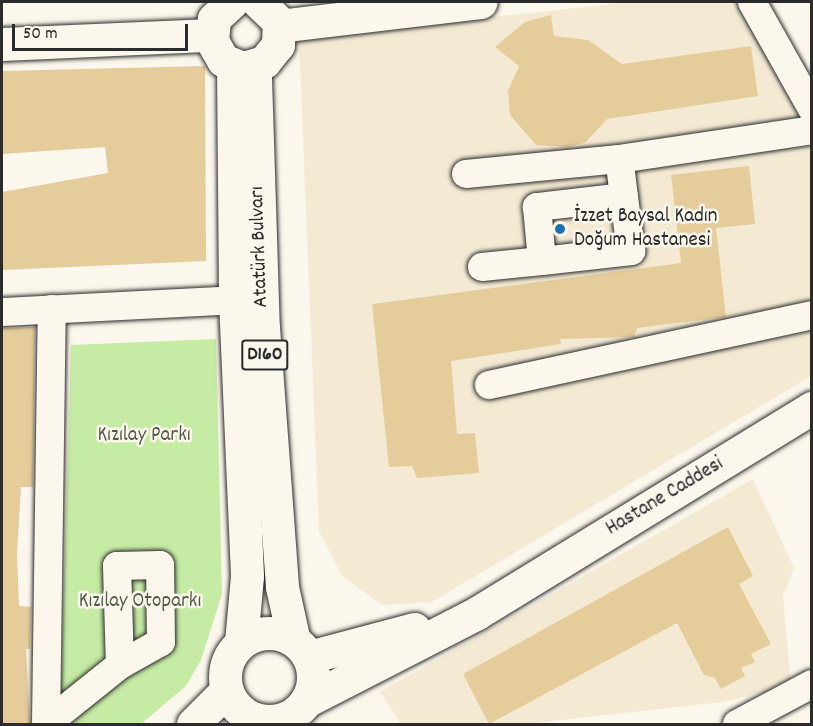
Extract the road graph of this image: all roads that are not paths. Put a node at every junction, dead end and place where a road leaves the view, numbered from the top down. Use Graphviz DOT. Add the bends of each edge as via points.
graph roads {
  1 [pos="258,2"];
  2 [pos="481,2"];
  3 [pos="752,2"];
  4 [pos="228,3"];
  5 [pos="279,26"];
  6 [pos="211,35"];
  7 [pos="2,44"];
  8 [pos="244,66"];
  9 [pos="812,109"];
  10 [pos="812,130"];
  11 [pos="619,159"];
  12 [pos="466,174"];
  13 [pos="624,197"];
  14 [pos="542,261"];
  15 [pos="482,267"];
  16 [pos="235,300"];
  17 [pos="52,309"];
  18 [pos="2,312"];
  19 [pos="812,315"];
  20 [pos="489,385"];
  21 [pos="812,408"];
  22 [pos="518,585"];
  23 [pos="241,642"];
  24 [pos="302,649"];
  25 [pos="120,665"];
  26 [pos="812,684"];
  27 [pos="226,691"];
  28 [pos="306,702"];
  29 [pos="276,722"];
  30 [pos="48,723"];
  31 [pos="193,724"];
  32 [pos="737,724"];
  33 [pos="742,724"];
  1 -- 5 [label="main road" via="273,11"];
  2 -- 5 [label="main road"];
  3 -- 9 [label="street"];
  4 -- 6 [label="main road" via="214,19"];
  5 -- 8 [label="main road" via="273,55"];
  6 -- 7 [label="main road"];
  6 -- 8 [label="main road" via="216,51"];
  8 -- 16 [label="main road, Atatürk Bulvarı"];
  8 -- 24 [label="main road, Atatürk Bulvarı / D160" via="282,587"];
  10 -- 11 [label="street"];
  11 -- 12 [label="street"];
  11 -- 13 [label="street"];
  13 -- 14 [label="street" via="537,207"];
  13 -- 14 [label="street" via="632,251"];
  14 -- 15 [label="street"];
  16 -- 17 [label="street"];
  16 -- 23 [label="main road, Atatürk Bulvarı / D160" via="247,546"];
  17 -- 18 [label="street"];
  17 -- 30 [label="street" via="46,509"];
  19 -- 20 [label="street"];
  21 -- 22 [label="main road, Hastane Caddesi"];
  22 -- 24 [label="main road, Hastane Caddesi" via="408,631"];
  22 -- 28 [label="main road, Hastane Caddesi" via="477,613"];
  23 -- 24 [label="main road" via="265,633"];
  23 -- 27 [label="main road, D160" via="226,664"];
  24 -- 28 [label="main road, D160" via="313,683"];
  25 -- 30 [label="street"];
  26 -- 33 [label="street"];
  27 -- 29 [label="main road" via="247,716"];
  27 -- 31 [label="main road"];
  28 -- 29 [label="main road"];
  32 -- 33 [label="street"];
}
